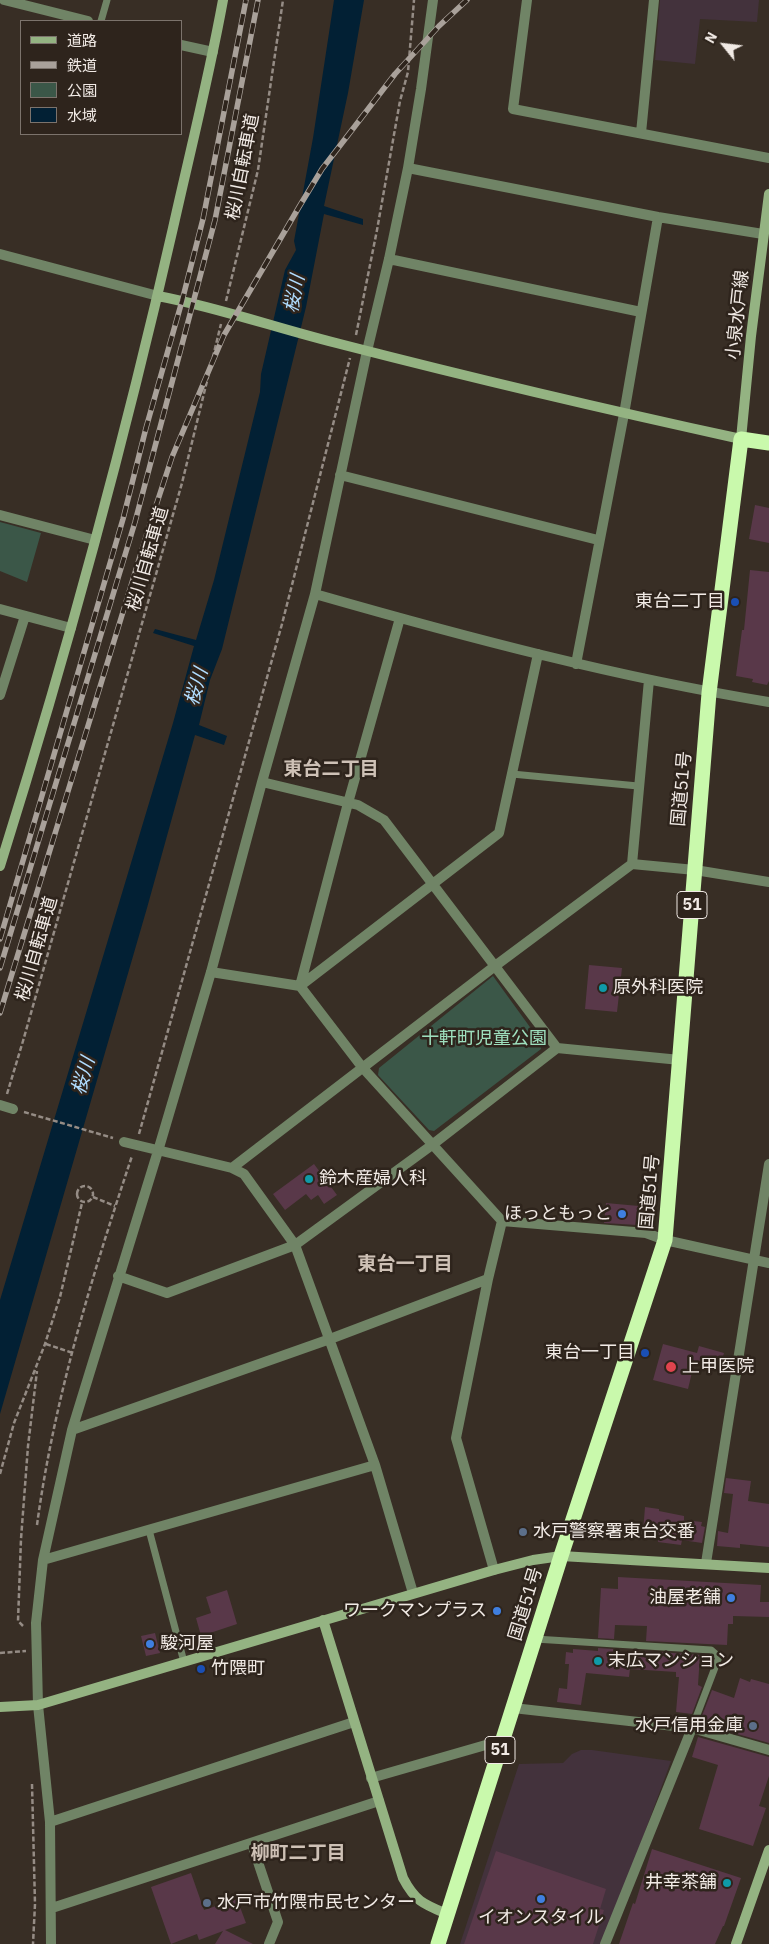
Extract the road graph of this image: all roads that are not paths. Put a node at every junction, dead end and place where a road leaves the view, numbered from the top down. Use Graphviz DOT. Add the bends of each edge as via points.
graph roads {
  1 [pos="4,0"];
  2 [pos="107,0"];
  3 [pos="223,0"];
  4 [pos="433,0"];
  5 [pos="527,0"];
  6 [pos="654,0"];
  7 [pos="84,20"];
  8 [pos="101,20"];
  9 [pos="182,45"];
  10 [pos="213,52"];
  11 [pos="641,133"];
  12 [pos="769,158"];
  13 [pos="408,168"];
  14 [pos="769,194"];
  15 [pos="658,217"];
  16 [pos="763,234"];
  17 [pos="0,254"];
  18 [pos="389,259"];
  19 [pos="158,296"];
  20 [pos="642,312"];
  21 [pos="367,351"];
  22 [pos="624,414"];
  23 [pos="741,439"];
  24 [pos="769,443"];
  25 [pos="340,475"];
  26 [pos="0,515"];
  27 [pos="95,540"];
  28 [pos="598,540"];
  29 [pos="316,594"];
  30 [pos="0,609"];
  31 [pos="25,616"];
  32 [pos="400,618"];
  33 [pos="71,628"];
  34 [pos="538,654"];
  35 [pos="576,664"];
  36 [pos="649,680"];
  37 [pos="709,693"];
  38 [pos="0,695"];
  39 [pos="769,702"];
  40 [pos="512,774"];
  41 [pos="262,782"];
  42 [pos="638,786"];
  43 [pos="348,803"];
  44 [pos="4,840"];
  45 [pos="632,864"];
  46 [pos="0,866"];
  47 [pos="694,870"];
  48 [pos="433,882"];
  49 [pos="769,882"];
  50 [pos="495,966"];
  51 [pos="212,972"];
  52 [pos="300,986"];
  53 [pos="557,1048"];
  54 [pos="680,1060"];
  55 [pos="362,1067"];
  56 [pos="124,1142"];
  57 [pos="432,1145"];
  58 [pos="158,1151"];
  59 [pos="769,1164"];
  60 [pos="232,1168"];
  61 [pos="502,1222"];
  62 [pos="664,1240"];
  63 [pos="295,1245"];
  64 [pos="753,1259"];
  65 [pos="769,1262"];
  66 [pos="118,1276"];
  67 [pos="488,1279"];
  68 [pos="330,1338"];
  69 [pos="72,1430"];
  70 [pos="375,1466"];
  71 [pos="149,1530"];
  72 [pos="561,1556"];
  73 [pos="43,1560"];
  74 [pos="706,1563"];
  75 [pos="769,1568"];
  76 [pos="494,1570"];
  77 [pos="413,1593"];
  78 [pos="322,1620"];
  79 [pos="535,1639"];
  80 [pos="184,1662"];
  81 [pos="38,1704"];
  82 [pos="0,1707"];
  83 [pos="513,1708"];
  84 [pos="354,1722"];
  85 [pos="692,1728"];
  86 [pos="503,1740"];
  87 [pos="769,1750"];
  88 [pos="371,1778"];
  89 [pos="379,1801"];
  90 [pos="50,1822"];
  91 [pos="252,1844"];
  92 [pos="769,1850"];
  93 [pos="52,1908"];
  94 [pos="446,1914"];
  95 [pos="51,1944"];
  96 [pos="269,1944"];
  97 [pos="438,1944"];
  98 [pos="605,1944"];
  99 [pos="736,1944"];
  1 -- 7 [label="street"];
  2 -- 8 [label="lane"];
  3 -- 10 [label="street"];
  4 -- 13 [label="street"];
  5 -- 11 [label="street" via="513,109"];
  6 -- 11 [label="street"];
  9 -- 10 [label="street"];
  10 -- 19 [label="street"];
  11 -- 12 [label="street"];
  13 -- 15 [label="street"];
  13 -- 18 [label="street"];
  14 -- 16 [label="street, 小泉水戸線"];
  15 -- 16 [label="street"];
  15 -- 20 [label="street"];
  16 -- 23 [label="street, 小泉水戸線"];
  17 -- 19 [label="street"];
  18 -- 20 [label="street"];
  18 -- 21 [label="street"];
  19 -- 21 [label="street"];
  19 -- 27 [label="street"];
  20 -- 22 [label="street"];
  21 -- 22 [label="street"];
  21 -- 25 [label="street"];
  22 -- 23 [label="street"];
  22 -- 28 [label="street"];
  23 -- 24 [label="highway"];
  23 -- 37 [label="highway, 国道51号 / 51"];
  25 -- 28 [label="street"];
  25 -- 29 [label="street"];
  26 -- 27 [label="street"];
  27 -- 33 [label="street"];
  28 -- 35 [label="street"];
  29 -- 32 [label="street"];
  29 -- 41 [label="street"];
  30 -- 31 [label="street"];
  31 -- 33 [label="street"];
  31 -- 38 [label="street"];
  32 -- 34 [label="street"];
  32 -- 43 [label="street"];
  33 -- 44 [label="street"];
  34 -- 35 [label="street"];
  34 -- 40 [label="street"];
  35 -- 36 [label="street"];
  36 -- 37 [label="street"];
  36 -- 42 [label="street"];
  37 -- 39 [label="street"];
  37 -- 47 [label="highway, 国道51号 / 51"];
  40 -- 42 [label="lane"];
  40 -- 48 [label="street" via="499,833"];
  41 -- 43 [label="street"];
  41 -- 51 [label="street"];
  42 -- 45 [label="street"];
  43 -- 48 [label="street" via="384,820"];
  43 -- 52 [label="street"];
  44 -- 46 [label="street"];
  45 -- 47 [label="street"];
  45 -- 50 [label="street"];
  47 -- 49 [label="street"];
  47 -- 54 [label="highway, 国道51号 / 51"];
  48 -- 50 [label="street"];
  48 -- 52 [label="street"];
  50 -- 53 [label="street"];
  50 -- 55 [label="street"];
  51 -- 52 [label="street"];
  51 -- 58 [label="street"];
  52 -- 55 [label="street"];
  53 -- 54 [label="street"];
  53 -- 57 [label="street"];
  54 -- 62 [label="highway, 国道51号 / 51"];
  55 -- 57 [label="street"];
  55 -- 60 [label="street"];
  56 -- 58 [label="street"];
  57 -- 61 [label="street"];
  57 -- 63 [label="street"];
  58 -- 60 [label="street"];
  58 -- 66 [label="street"];
  59 -- 64 [label="street"];
  60 -- 63 [label="street" via="244,1174"];
  61 -- 62 [label="street" via="646,1233"];
  61 -- 67 [label="street"];
  62 -- 64 [label="street"];
  62 -- 72 [label="highway, 国道51号 / 51"];
  63 -- 66 [label="street" via="167,1293"];
  63 -- 68 [label="street"];
  64 -- 65 [label="street"];
  64 -- 74 [label="street"];
  66 -- 69 [label="street"];
  67 -- 68 [label="street"];
  67 -- 76 [label="street" via="456,1438"];
  68 -- 69 [label="street"];
  68 -- 70 [label="street"];
  69 -- 73 [label="street"];
  70 -- 71 [label="street"];
  70 -- 77 [label="street"];
  71 -- 73 [label="street"];
  71 -- 80 [label="lane"];
  72 -- 74 [label="street"];
  72 -- 76 [label="street"];
  72 -- 79 [label="highway, 国道51号 / 51"];
  73 -- 81 [label="street" via="36,1623"];
  74 -- 75 [label="street"];
  76 -- 77 [label="street"];
  77 -- 78 [label="street"];
  78 -- 80 [label="street"];
  78 -- 84 [label="street"];
  79 -- 83 [label="highway, 国道51号 / 51"];
  79 -- 85 [label="lane" via="711,1650 719,1657"];
  80 -- 81 [label="street"];
  81 -- 82 [label="street"];
  81 -- 90 [label="street"];
  83 -- 85 [label="street"];
  83 -- 86 [label="highway, 国道51号 / 51"];
  84 -- 88 [label="street"];
  84 -- 90 [label="street"];
  85 -- 87 [label="street"];
  85 -- 98 [label="street"];
  86 -- 88 [label="street"];
  86 -- 94 [label="highway, 国道51号 / 51"];
  88 -- 89 [label="street"];
  89 -- 91 [label="street"];
  89 -- 94 [label="street" via="411,1892 418,1900"];
  90 -- 93 [label="street"];
  91 -- 93 [label="street"];
  91 -- 96 [label="street" via="278,1922"];
  92 -- 99 [label="street"];
  93 -- 95 [label="street"];
  94 -- 97 [label="highway, 国道51号 / 51"];
}
